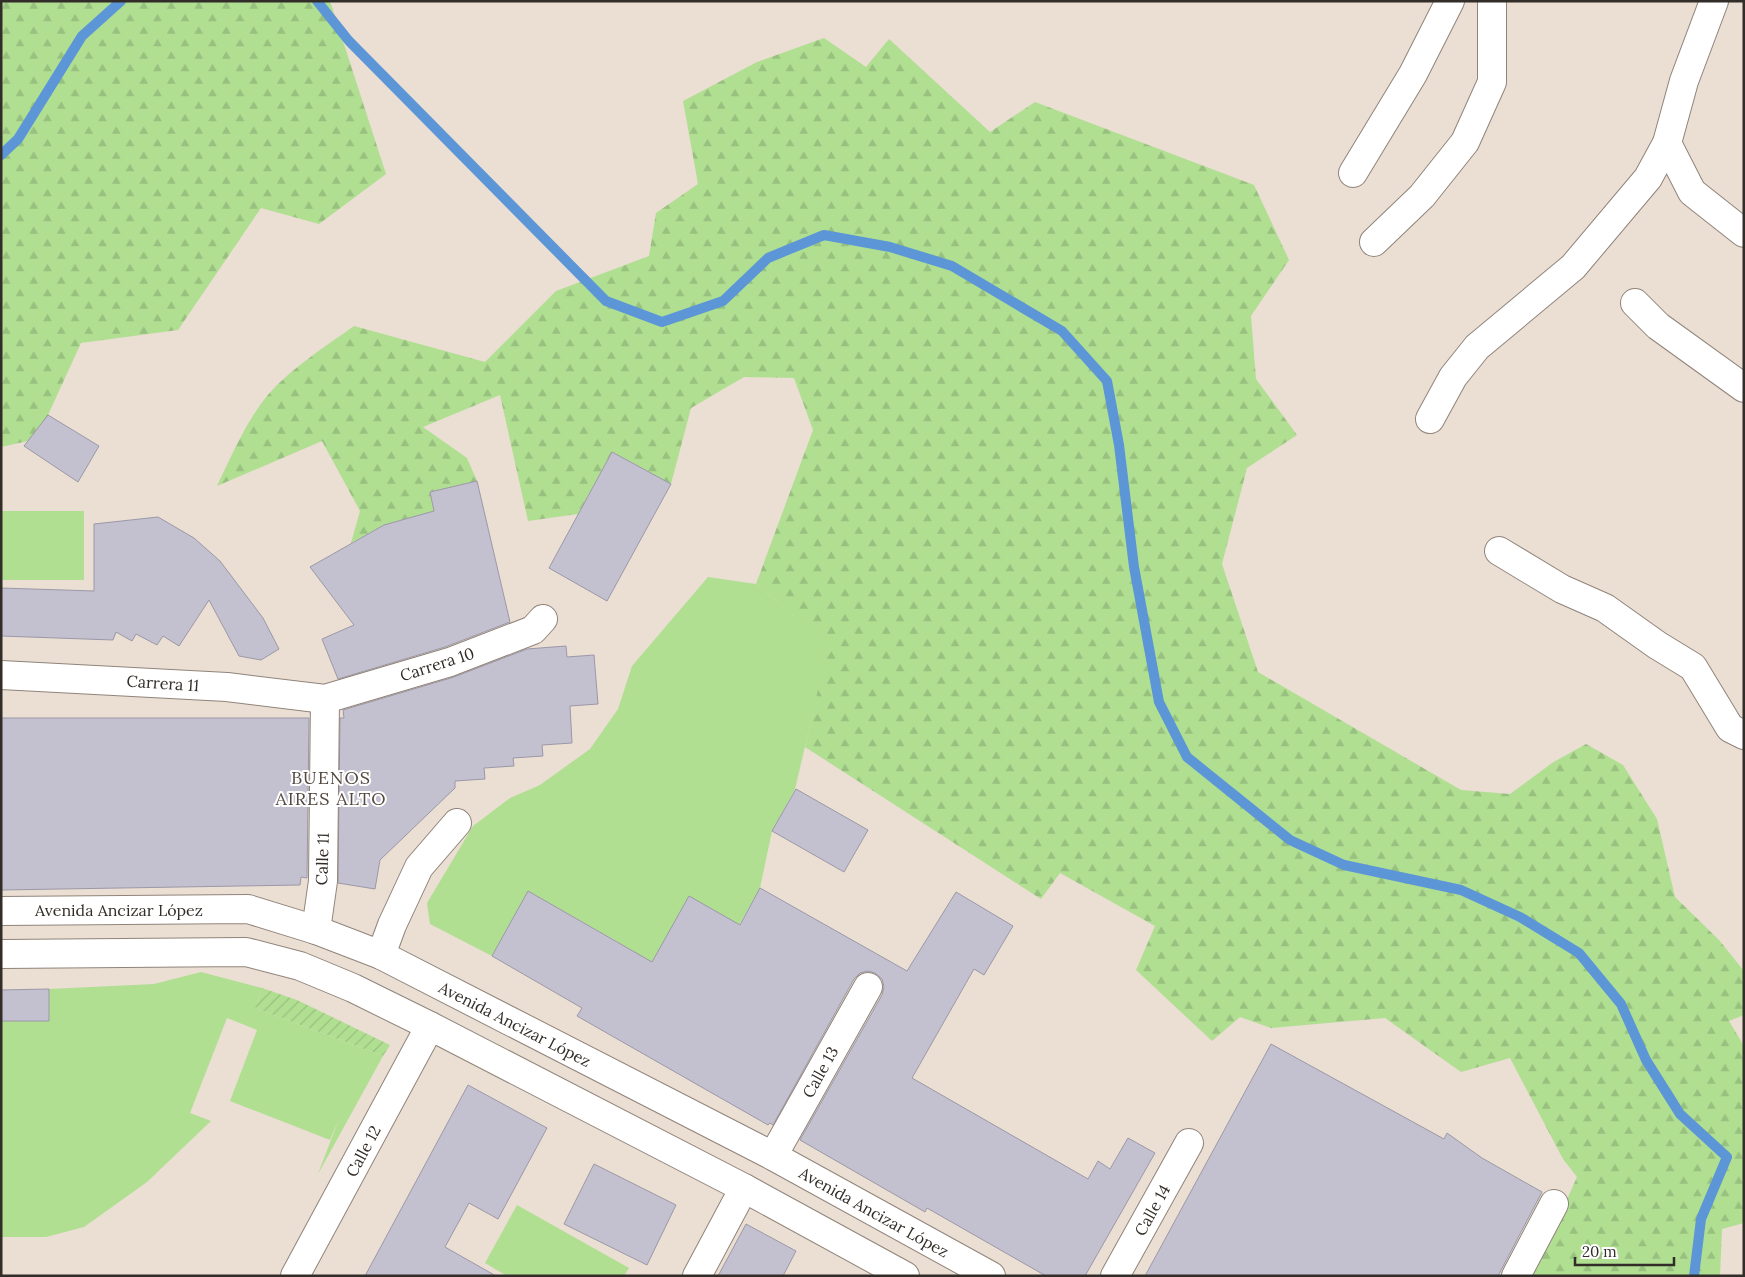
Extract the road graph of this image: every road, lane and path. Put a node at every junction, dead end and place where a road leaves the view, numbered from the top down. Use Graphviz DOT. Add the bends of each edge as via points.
graph roads {
  1 [pos="1450,1"];
  2 [pos="1492,1"];
  3 [pos="1714,1"];
  4 [pos="1666,143"];
  5 [pos="1353,173"];
  6 [pos="1744,233"];
  7 [pos="1374,242"];
  8 [pos="1635,303"];
  9 [pos="1744,388"];
  10 [pos="1430,419"];
  11 [pos="1499,551"];
  12 [pos="543,619"];
  13 [pos="1,675"];
  14 [pos="325,699"];
  15 [pos="1744,736"];
  16 [pos="457,823"];
  17 [pos="1,911"];
  18 [pos="316,930"];
  19 [pos="1,954"];
  20 [pos="381,956"];
  21 [pos="868,987"];
  22 [pos="430,1026"];
  23 [pos="1189,1143"];
  24 [pos="773,1156"];
  25 [pos="744,1188"];
  26 [pos="1554,1204"];
  27 [pos="295,1276"];
  28 [pos="697,1276"];
  29 [pos="905,1276"];
  30 [pos="991,1276"];
  31 [pos="1115,1276"];
  32 [pos="1516,1276"];
  1 -- 5 [label="street" via="1413,74"];
  2 -- 7 [label="street" via="1492,82 1465,142 1422,196"];
  3 -- 4 [label="street" via="1684,81"];
  4 -- 6 [label="street" via="1692,192"];
  4 -- 10 [label="street" via="1648,178 1573,267 1477,347 1453,378"];
  8 -- 9 [label="street" via="1658,326"];
  11 -- 15 [label="street" via="1562,589 1605,608 1693,667 1730,728"];
  12 -- 14 [label="street, Carrera 10" via="533,630 450,662"];
  13 -- 14 [label="street, Carrera 11" via="228,688"];
  14 -- 18 [label="street, Calle 11" via="323,881"];
  16 -- 20 [label="street" via="419,867"];
  17 -- 18 [label="street, Avenida Ancizar López" via="248,909"];
  18 -- 20 [label="street, Avenida Ancizar López"];
  19 -- 22 [label="street" via="246,952 300,966"];
  20 -- 24 [label="street, Avenida Ancizar López"];
  21 -- 24 [label="street, Calle 13"];
  22 -- 25 [label="street"];
  22 -- 27 [label="street, Calle 12"];
  23 -- 31 [label="street, Calle 14"];
  24 -- 30 [label="street, Avenida Ancizar López"];
  25 -- 28 [label="street"];
  25 -- 29 [label="street"];
  26 -- 32 [label="street"];
}
